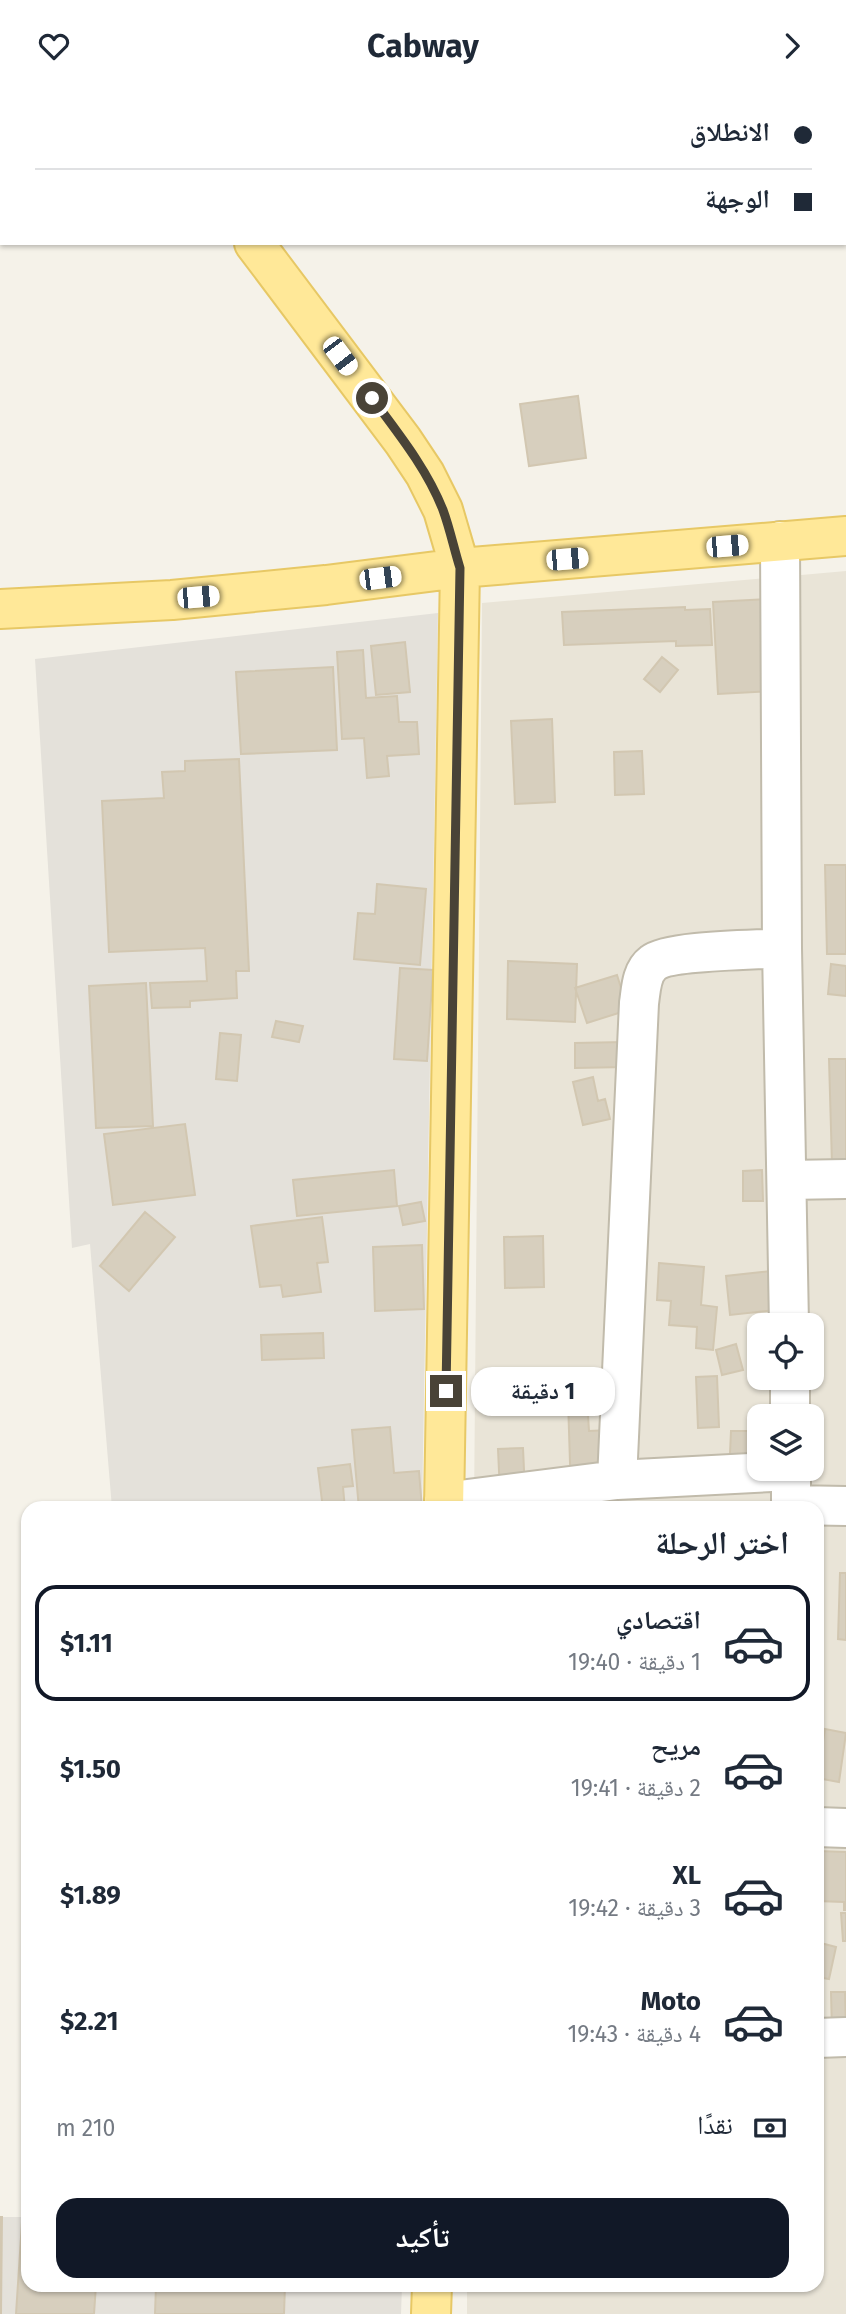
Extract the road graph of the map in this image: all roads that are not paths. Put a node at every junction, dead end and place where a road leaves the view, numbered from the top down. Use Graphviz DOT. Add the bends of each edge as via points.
graph roads {
  1 [pos="256,245"];
  2 [pos="846,536"];
  3 [pos="780,541"];
  4 [pos="460,568"];
  5 [pos="0,609"];
  6 [pos="782,948"];
  7 [pos="846,1179"];
  8 [pos="787,1180"];
  9 [pos="789,1313"];
  10 [pos="747,1473"];
  11 [pos="617,1480"];
  12 [pos="791,1481"];
  13 [pos="444,1501"];
  14 [pos="472,1501"];
  15 [pos="791,1501"];
  16 [pos="824,1506"];
  17 [pos="846,1506"];
  18 [pos="824,1827"];
  19 [pos="846,1828"];
  20 [pos="846,2037"];
  21 [pos="824,2038"];
  22 [pos="432,2292"];
  23 [pos="431,2314"];
  1 -- 4 [label="main road" via="425,474 443,510"];
  2 -- 3 [label="main road"];
  3 -- 4 [label="main road"];
  3 -- 6 [label="street"];
  4 -- 5 [label="main road" via="172,600"];
  4 -- 13 [label="main road"];
  6 -- 8 [label="street"];
  6 -- 11 [label="street" via="672,955 652,963 642,977"];
  7 -- 8 [label="street"];
  8 -- 9 [label="street"];
  10 -- 11 [label="street"];
  11 -- 14 [label="street"];
  12 -- 15 [label="street"];
  16 -- 17 [label="street"];
  18 -- 19 [label="street"];
  20 -- 21 [label="street"];
  22 -- 23 [label="main road"];
}
